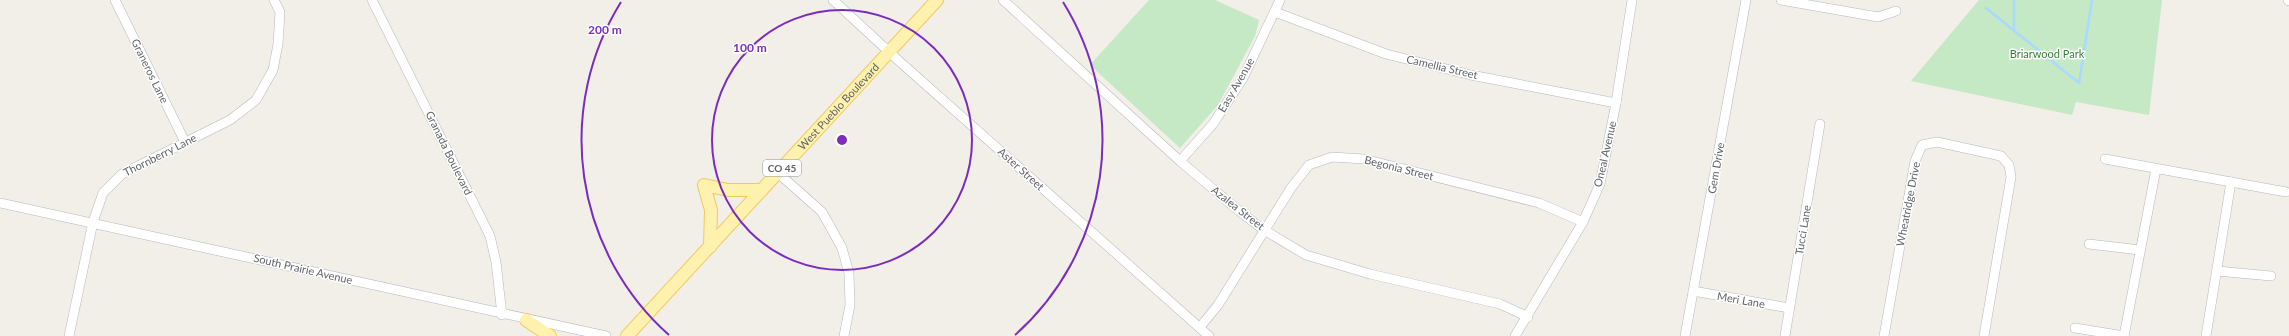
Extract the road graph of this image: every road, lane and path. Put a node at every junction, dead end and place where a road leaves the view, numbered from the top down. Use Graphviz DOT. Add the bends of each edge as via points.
graph roads {
  1 [pos="115,0"];
  2 [pos="274,0"];
  3 [pos="372,0"];
  4 [pos="833,0"];
  5 [pos="937,0"];
  6 [pos="1003,0"];
  7 [pos="1280,0"];
  8 [pos="1632,0"];
  9 [pos="1746,0"];
  10 [pos="1781,0"];
  11 [pos="1896,11"];
  12 [pos="1275,12"];
  13 [pos="890,52"];
  14 [pos="1616,103"];
  15 [pos="1820,124"];
  16 [pos="185,142"];
  17 [pos="2105,159"];
  18 [pos="1180,161"];
  19 [pos="2156,169"];
  20 [pos="778,174"];
  21 [pos="2232,182"];
  22 [pos="762,190"];
  23 [pos="2286,192"];
  24 [pos="0,203"];
  25 [pos="93,222"];
  26 [pos="1583,222"];
  27 [pos="1264,230"];
  28 [pos="2089,244"];
  29 [pos="710,247"];
  30 [pos="2140,250"];
  31 [pos="2218,270"];
  32 [pos="2271,276"];
  33 [pos="1693,291"];
  34 [pos="1789,308"];
  35 [pos="502,315"];
  36 [pos="1528,317"];
  37 [pos="526,320"];
  38 [pos="1200,328"];
  39 [pos="2075,328"];
  40 [pos="69,336"];
  41 [pos="550,336"];
  42 [pos="606,336"];
  43 [pos="627,336"];
  44 [pos="844,336"];
  45 [pos="1209,336"];
  46 [pos="1515,336"];
  47 [pos="1685,336"];
  48 [pos="1785,336"];
  49 [pos="1884,336"];
  50 [pos="1984,336"];
  51 [pos="2124,336"];
  52 [pos="2206,336"];
  1 -- 16 [label="street, Graneros Lane"];
  2 -- 16 [label="street, Thornberry Lane" via="280,12 278,44 273,70 256,100 230,120"];
  3 -- 35 [label="street, Granada Boulevard" via="490,236 496,262"];
  4 -- 13 [label="street, Aster Street"];
  5 -- 13 [label="main road, West Pueblo Boulevard / CO 45"];
  6 -- 18 [label="street, Azalea Street"];
  7 -- 12 [label="street, Easy Avenue"];
  8 -- 14 [label="street, Oneal Avenue"];
  9 -- 33 [label="street, Gem Drive"];
  10 -- 11 [label="street" via="1878,17"];
  12 -- 14 [label="street, Camellia Street" via="1386,54 1471,75"];
  12 -- 18 [label="street, Easy Avenue" via="1242,78 1213,124"];
  13 -- 20 [label="main road, West Pueblo Boulevard / CO 45"];
  13 -- 38 [label="street, Aster Street"];
  14 -- 26 [label="street, Oneal Avenue" via="1600,184"];
  15 -- 34 [label="street, Tucci Lane"];
  16 -- 25 [label="street, Thornberry Lane" via="122,174 103,193"];
  17 -- 19 [label="street"];
  18 -- 27 [label="street, Azalea Street"];
  19 -- 21 [label="street"];
  19 -- 30 [label="street"];
  20 -- 22 [label="main road, West Pueblo Boulevard / CO 45"];
  20 -- 44 [label="street" via="822,212 842,248 849,273 850,305"];
  21 -- 23 [label="street"];
  21 -- 31 [label="street"];
  22 -- 29 [label="main road, West Pueblo Boulevard / CO 45"];
  22 -- 29 [label="main road" via="728,190 704,185 711,210"];
  24 -- 25 [label="street, South Prairie Avenue"];
  25 -- 35 [label="street, South Prairie Avenue"];
  25 -- 40 [label="street, Thornberry Lane"];
  26 -- 27 [label="street, Begonia Street" via="1539,203 1364,158 1332,157 1309,165"];
  26 -- 36 [label="street, Oneal Avenue"];
  27 -- 36 [label="street, Azalea Street" via="1306,255 1370,274 1500,304"];
  27 -- 38 [label="street, Begonia Street" via="1218,305"];
  28 -- 30 [label="street"];
  29 -- 43 [label="main road, West Pueblo Boulevard / CO 45"];
  30 -- 51 [label="street"];
  31 -- 32 [label="street"];
  31 -- 52 [label="street"];
  33 -- 34 [label="street, Meri Lane"];
  33 -- 47 [label="street, Gem Drive"];
  34 -- 48 [label="street, Tucci Lane"];
  35 -- 37 [label="street, South Prairie Avenue"];
  36 -- 46 [label="street, Oneal Avenue"];
  37 -- 41 [label="main road"];
  37 -- 42 [label="street, South Prairie Avenue"];
  38 -- 45 [label="street, Aster Street"];
  39 -- 51 [label="street"];
  49 -- 50 [label="street, Wheatridge Drive" via="1915,161 1922,145 1937,142 2001,156 2009,165 2011,177"];
}
